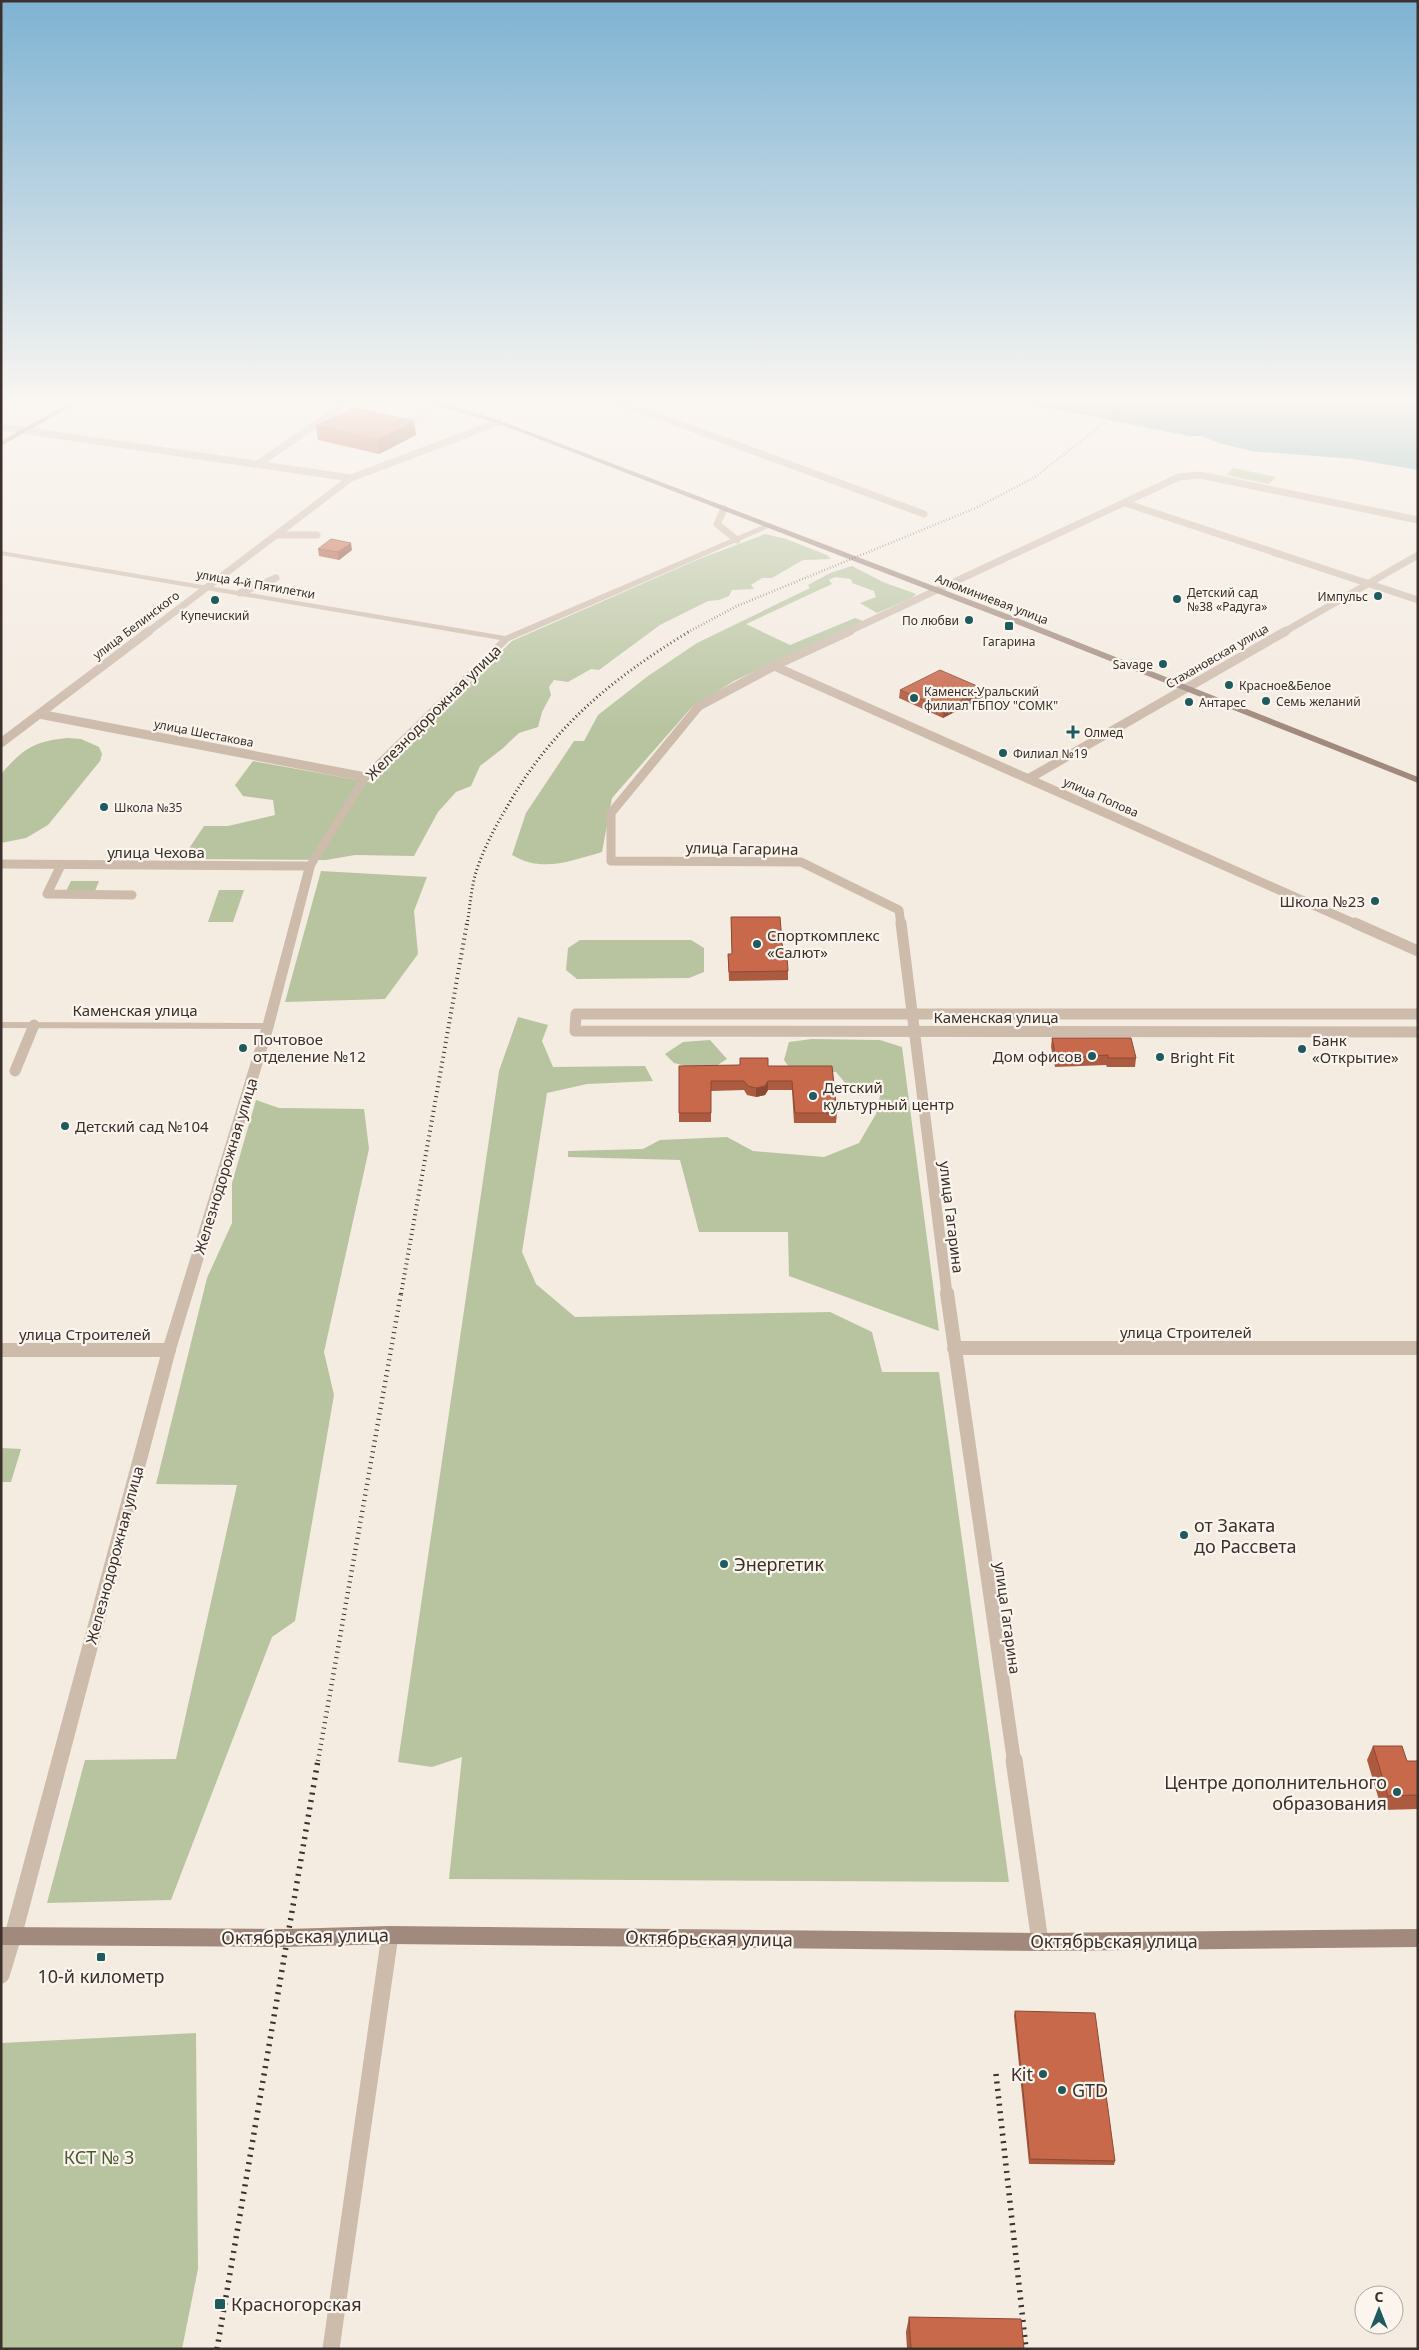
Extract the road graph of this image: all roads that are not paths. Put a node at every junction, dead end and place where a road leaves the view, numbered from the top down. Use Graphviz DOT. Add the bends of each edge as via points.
graph roads {
  1 [pos="309,510"];
  2 [pos="723,510"];
  3 [pos="728,510"];
  4 [pos="912,510"];
  5 [pos="1110,510"];
  6 [pos="1145,510"];
  7 [pos="1369,510"];
  8 [pos="924,514"];
  9 [pos="1418,520"];
  10 [pos="769,526"];
  11 [pos="276,535"];
  12 [pos="317,535"];
  13 [pos="737,540"];
  14 [pos="1,554"];
  15 [pos="1418,555"];
  16 [pos="276,578"];
  17 [pos="1369,584"];
  18 [pos="207,587"];
  19 [pos="935,590"];
  20 [pos="240,593"];
  21 [pos="1418,600"];
  22 [pos="506,639"];
  23 [pos="774,666"];
  24 [pos="1185,688"];
  25 [pos="39,714"];
  26 [pos="1,742"];
  27 [pos="365,777"];
  28 [pos="1028,779"];
  29 [pos="1418,780"];
  30 [pos="1,864"];
  31 [pos="61,865"];
  32 [pos="310,866"];
  33 [pos="132,895"];
  34 [pos="1399,942"];
  35 [pos="1418,944"];
  36 [pos="1418,951"];
  37 [pos="911,1014"];
  38 [pos="1418,1014"];
  39 [pos="1,1024"];
  40 [pos="34,1025"];
  41 [pos="268,1026"];
  42 [pos="913,1032"];
  43 [pos="1418,1032"];
  44 [pos="15,1071"];
  45 [pos="954,1348"];
  46 [pos="1418,1348"];
  47 [pos="1,1350"];
  48 [pos="169,1350"];
  49 [pos="390,1935"];
  50 [pos="7,1936"];
  51 [pos="1418,1938"];
  52 [pos="1040,1942"];
  53 [pos="1,1975"];
  54 [pos="331,2349"];
  1 -- 11 [label="street, улица Белинского"];
  2 -- 13 [label="street" via="717,524"];
  3 -- 10 [label="main road, Алюминиевая улица"];
  4 -- 8 [label="street"];
  5 -- 19 [label="street, улица Гагарина"];
  6 -- 17 [label="street"];
  7 -- 9 [label="street, улица Гагарина"];
  10 -- 13 [label="street, Железнодорожная улица"];
  10 -- 19 [label="main road, Алюминиевая улица"];
  11 -- 12 [label="street"];
  11 -- 18 [label="street, улица Белинского"];
  13 -- 22 [label="street, Железнодорожная улица"];
  14 -- 18 [label="street, улица 4-й Пятилетки"];
  15 -- 17 [label="street, Стахановская улица"];
  16 -- 20 [label="street"];
  17 -- 21 [label="street"];
  17 -- 24 [label="street, Стахановская улица"];
  18 -- 20 [label="street, улица 4-й Пятилетки"];
  18 -- 25 [label="street, улица Белинского"];
  19 -- 23 [label="street, улица Гагарина"];
  19 -- 24 [label="main road, Алюминиевая улица"];
  20 -- 22 [label="street, улица 4-й Пятилетки"];
  22 -- 27 [label="street, Железнодорожная улица"];
  23 -- 28 [label="street, улица Попова"];
  23 -- 37 [label="street, улица Гагарина" via="699,706 611,813 611,860 801,862 899,910"];
  24 -- 28 [label="street, Стахановская улица"];
  24 -- 29 [label="main road, Алюминиевая улица"];
  25 -- 26 [label="street, улица Белинского"];
  25 -- 27 [label="street, улица Шестакова"];
  27 -- 32 [label="street, Железнодорожная улица"];
  28 -- 34 [label="street, улица Попова"];
  30 -- 31 [label="street, улица Чехова"];
  31 -- 32 [label="street, улица Чехова"];
  31 -- 33 [label="street" via="47,894"];
  32 -- 41 [label="street, Железнодорожная улица"];
  34 -- 35 [label="street"];
  34 -- 36 [label="street, улица Попова"];
  37 -- 38 [label="street, Каменская улица"];
  37 -- 42 [label="street, улица Гагарина"];
  37 -- 42 [label="street, Каменская улица" via="576,1014 575,1031"];
  39 -- 40 [label="street, Каменская улица"];
  40 -- 41 [label="street, Каменская улица"];
  40 -- 44 [label="street"];
  41 -- 48 [label="street, Железнодорожная улица"];
  42 -- 43 [label="street, Каменская улица"];
  42 -- 45 [label="street, улица Гагарина"];
  45 -- 46 [label="street, улица Строителей"];
  45 -- 52 [label="street, улица Гагарина"];
  47 -- 48 [label="street, улица Строителей"];
  48 -- 50 [label="street, Железнодорожная улица"];
  49 -- 50 [label="main road, Октябрьская улица" via="286,1938"];
  49 -- 52 [label="main road, Октябрьская улица"];
  49 -- 54 [label="street"];
  50 -- 53 [label="street, Железнодорожная улица"];
  51 -- 52 [label="main road, Октябрьская улица"];
}
